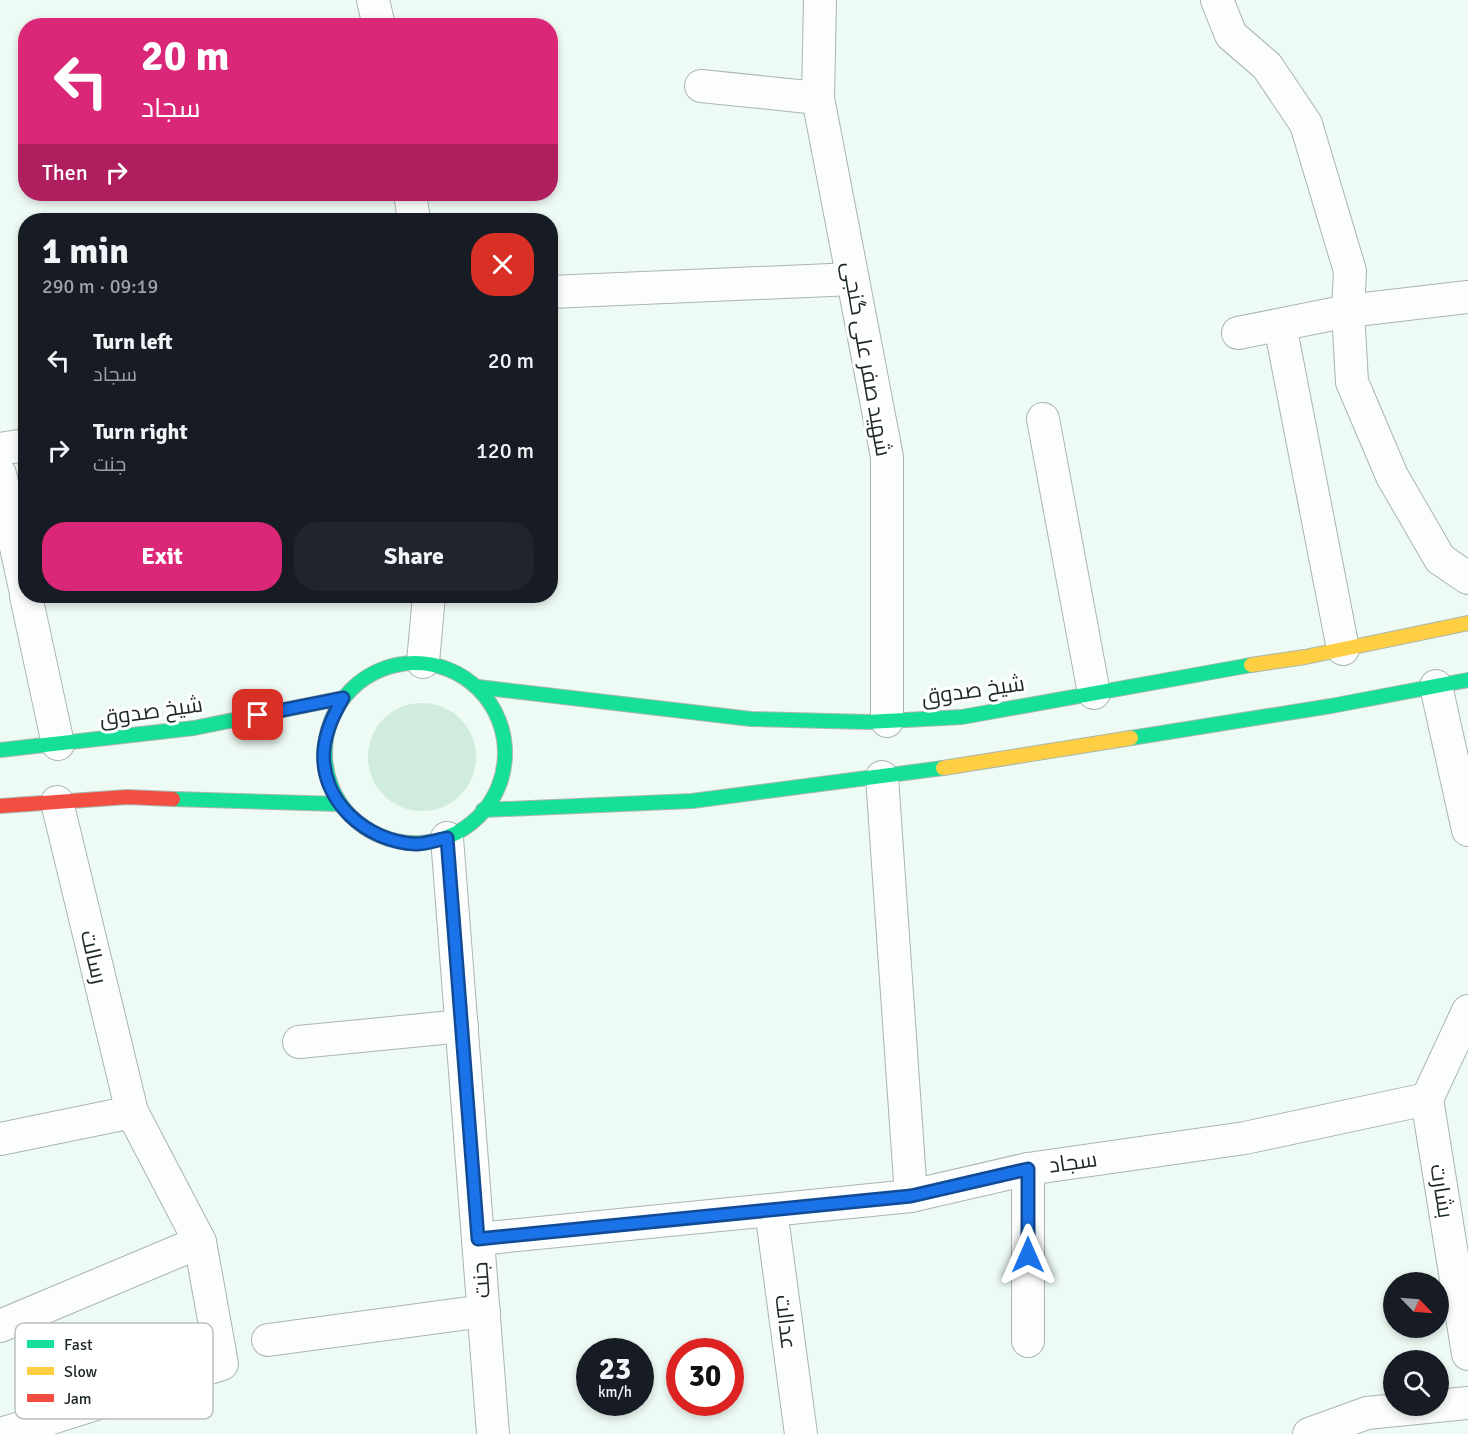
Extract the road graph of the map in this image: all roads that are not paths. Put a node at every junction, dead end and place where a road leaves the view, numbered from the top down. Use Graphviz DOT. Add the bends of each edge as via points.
graph roads {
  1 [pos="374,0"];
  2 [pos="820,0"];
  3 [pos="1217,0"];
  4 [pos="377,18"];
  5 [pos="701,86"];
  6 [pos="818,98"];
  7 [pos="853,279"];
  8 [pos="558,292"];
  9 [pos="1468,297"];
  10 [pos="1348,311"];
  11 [pos="1280,325"];
  12 [pos="1238,333"];
  13 [pos="1043,419"];
  14 [pos="18,446"];
  15 [pos="0,449"];
  16 [pos="0,474"];
  17 [pos="18,557"];
  18 [pos="1468,578"];
  19 [pos="28,603"];
  20 [pos="428,603"];
  21 [pos="1468,623"];
  22 [pos="1343,649"];
  23 [pos="423,662"];
  24 [pos="1468,680"];
  25 [pos="1436,686"];
  26 [pos="478,687"];
  27 [pos="1094,693"];
  28 [pos="343,698"];
  29 [pos="888,721"];
  30 [pos="58,744"];
  31 [pos="0,750"];
  32 [pos="882,777"];
  33 [pos="57,802"];
  34 [pos="339,804"];
  35 [pos="0,806"];
  36 [pos="483,810"];
  37 [pos="1468,830"];
  38 [pos="447,838"];
  39 [pos="1468,1011"];
  40 [pos="462,1026"];
  41 [pos="299,1042"];
  42 [pos="1427,1099"];
  43 [pos="132,1112"];
  44 [pos="0,1139"];
  45 [pos="1028,1169"];
  46 [pos="911,1196"];
  47 [pos="771,1210"];
  48 [pos="478,1239"];
  49 [pos="200,1242"];
  50 [pos="484,1311"];
  51 [pos="0,1326"];
  52 [pos="268,1340"];
  53 [pos="1028,1341"];
  54 [pos="1468,1354"];
  55 [pos="213,1367"];
  56 [pos="1468,1403"];
  57 [pos="48,1419"];
  58 [pos="1,1434"];
  59 [pos="493,1434"];
  60 [pos="801,1434"];
  61 [pos="1309,1434"];
  1 -- 4 [label="street"];
  2 -- 6 [label="street, شهید صفر علی گنجی"];
  3 -- 10 [label="street" via="1231,35 1267,66 1306,124 1350,271"];
  5 -- 6 [label="street"];
  6 -- 7 [label="street, شهید صفر علی گنجی"];
  7 -- 8 [label="street"];
  7 -- 29 [label="street, شهید صفر علی گنجی" via="887,457"];
  9 -- 10 [label="street"];
  10 -- 11 [label="street"];
  10 -- 18 [label="street" via="1352,382 1392,476 1440,559"];
  11 -- 12 [label="street"];
  11 -- 22 [label="street"];
  13 -- 27 [label="street"];
  14 -- 15 [label="street"];
  16 -- 17 [label="street"];
  19 -- 30 [label="street"];
  20 -- 23 [label="street"];
  21 -- 22 [label="main road, شیخ صدوق"];
  22 -- 27 [label="main road, شیخ صدوق"];
  23 -- 26 [label="main road" via="453,670"];
  23 -- 28 [label="main road" via="393,664 365,677"];
  24 -- 25 [label="main road"];
  25 -- 32 [label="main road"];
  25 -- 37 [label="street"];
  26 -- 29 [label="main road, شیخ صدوق" via="751,719"];
  26 -- 36 [label="main road" via="496,711 505,740 504,771 493,799"];
  27 -- 29 [label="main road, شیخ صدوق" via="962,717"];
  28 -- 30 [label="main road, شیخ صدوق" via="194,728"];
  28 -- 34 [label="main road" via="329,722 324,750 327,779"];
  30 -- 31 [label="main road, شیخ صدوق"];
  32 -- 36 [label="main road" via="692,801"];
  32 -- 46 [label="street"];
  33 -- 34 [label="main road" via="127,797"];
  33 -- 35 [label="main road"];
  33 -- 43 [label="street, رسالت"];
  34 -- 38 [label="main road" via="360,826 387,840 417,844"];
  36 -- 38 [label="main road" via="473,823"];
  38 -- 40 [label="street, جنت"];
  39 -- 42 [label="street"];
  40 -- 41 [label="street"];
  40 -- 48 [label="street, جنت"];
  42 -- 45 [label="street, سجاد" via="1245,1138"];
  42 -- 54 [label="street, بشارت"];
  43 -- 44 [label="street"];
  43 -- 49 [label="street, رسالت"];
  45 -- 46 [label="street, سجاد"];
  45 -- 53 [label="street"];
  46 -- 47 [label="street, سجاد"];
  47 -- 48 [label="street, سجاد"];
  47 -- 60 [label="street, عدالت"];
  48 -- 50 [label="street, جنت"];
  49 -- 51 [label="street"];
  49 -- 55 [label="street, رسالت" via="222,1364"];
  50 -- 52 [label="street"];
  50 -- 59 [label="street, جنت"];
  56 -- 61 [label="street" via="1367,1413"];
  57 -- 58 [label="street, رسالت"];
}
